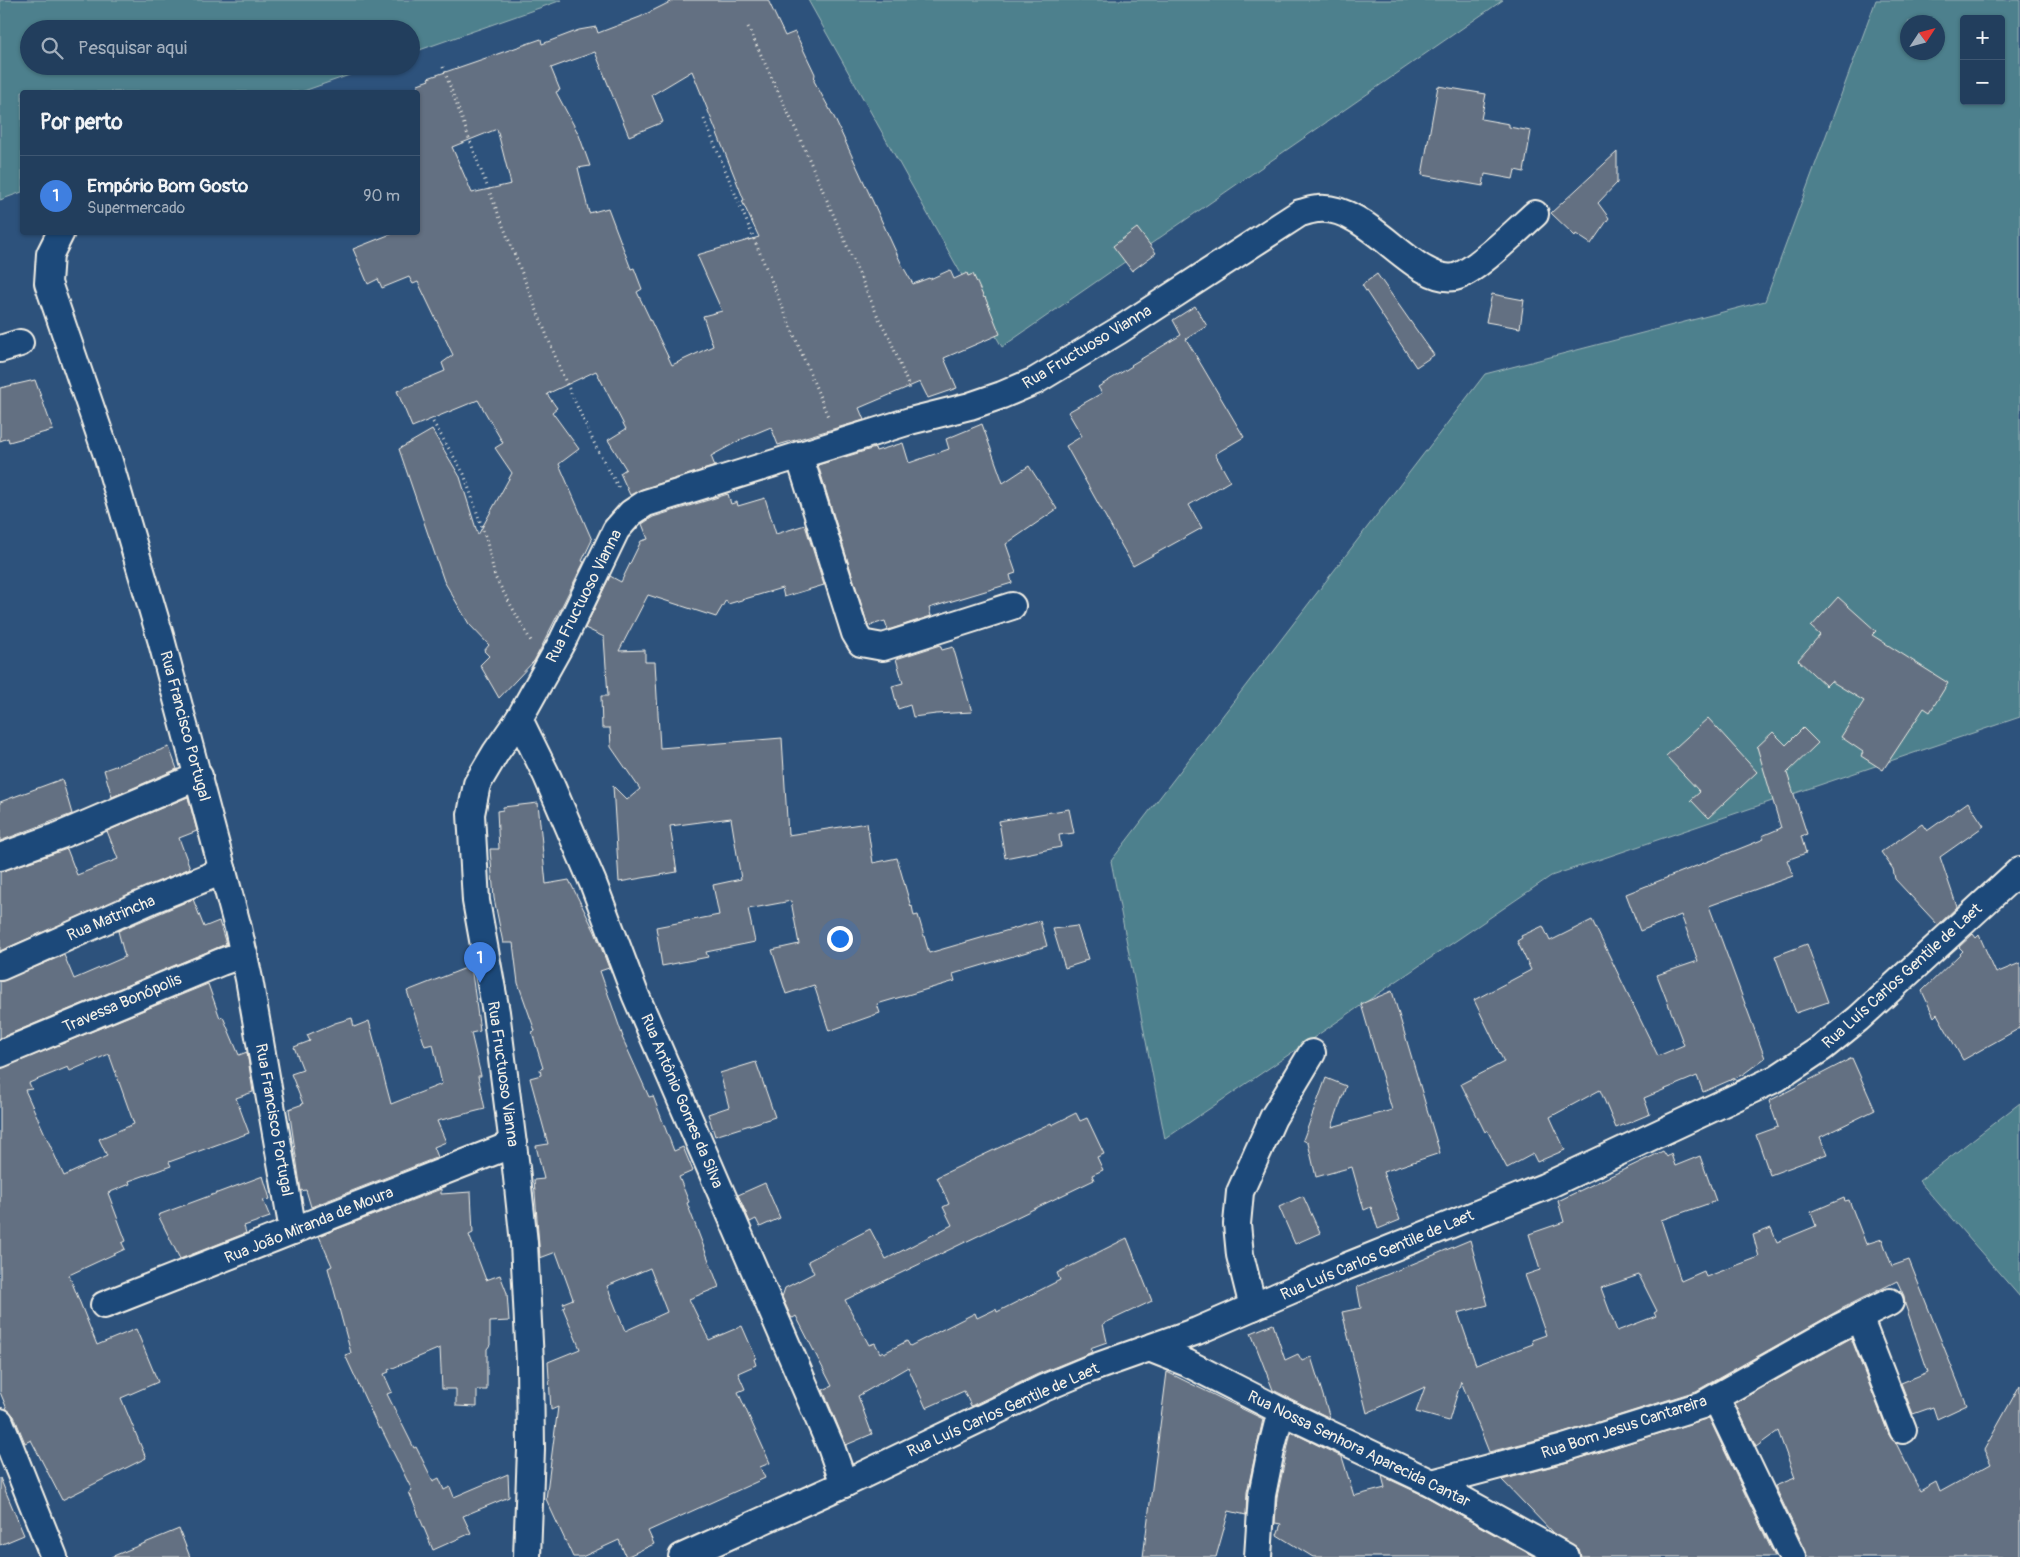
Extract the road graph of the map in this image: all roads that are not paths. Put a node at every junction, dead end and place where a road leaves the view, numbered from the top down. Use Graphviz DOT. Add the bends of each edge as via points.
graph roads {
  1 [pos="1536,214"];
  2 [pos="60,235"];
  3 [pos="799,455"];
  4 [pos="1012,606"];
  5 [pos="519,718"];
  6 [pos="198,776"];
  7 [pos="0,857"];
  8 [pos="2020,870"];
  9 [pos="223,871"];
  10 [pos="244,954"];
  11 [pos="0,967"];
  12 [pos="1312,1053"];
  13 [pos="0,1054"];
  14 [pos="513,1144"];
  15 [pos="294,1231"];
  16 [pos="1890,1302"];
  17 [pos="104,1305"];
  18 [pos="1253,1307"];
  19 [pos="1859,1316"];
  20 [pos="1149,1348"];
  21 [pos="1716,1398"];
  22 [pos="1281,1411"];
  23 [pos="0,1422"];
  24 [pos="1902,1430"];
  25 [pos="1432,1483"];
  26 [pos="844,1484"];
  27 [pos="54,1557"];
  28 [pos="527,1557"];
  29 [pos="682,1557"];
  30 [pos="1258,1557"];
  31 [pos="1566,1557"];
  32 [pos="1792,1557"];
  1 -- 3 [label="street, Rua Fructuoso Vianna" via="1474,266 1455,277 1436,276 1370,228 1334,210 1300,213 1035,381 978,404"];
  2 -- 6 [label="street, Rua Francisco Portugal" via="50,254 48,284 108,458"];
  3 -- 4 [label="street" via="854,634 861,643 883,647"];
  3 -- 5 [label="street, Rua Fructuoso Vianna" via="646,503 632,512 616,530 563,640"];
  5 -- 14 [label="street, Rua Fructuoso Vianna" via="477,784 471,814 476,901 496,1012"];
  5 -- 26 [label="street, Rua Antônio Gomes da Silva" via="593,883 635,994"];
  6 -- 7 [label="street" via="61,835"];
  6 -- 9 [label="street, Rua Francisco Portugal"];
  8 -- 18 [label="street, Rua Luís Carlos Gentile de Laet" via="1851,1026 1777,1078 1544,1187"];
  9 -- 10 [label="street, Rua Francisco Portugal"];
  9 -- 11 [label="street, Rua Matrincha"];
  10 -- 13 [label="street, Travessa Bonópolis"];
  10 -- 15 [label="street, Rua Francisco Portugal"];
  12 -- 18 [label="street" via="1273,1118 1240,1192 1237,1224 1240,1255"];
  14 -- 15 [label="street, Rua João Miranda de Moura"];
  14 -- 28 [label="street, Rua Fructuoso Vianna" via="524,1243 530,1362 532,1449"];
  15 -- 17 [label="street, Rua João Miranda de Moura"];
  16 -- 19 [label="street, Rua Bom Jesus Cantareira"];
  18 -- 20 [label="street, Rua Luís Carlos Gentile de Laet"];
  19 -- 21 [label="street, Rua Bom Jesus Cantareira"];
  19 -- 24 [label="street"];
  20 -- 22 [label="street, Rua Nossa Senhora Aparecida Cantar" via="1187,1363"];
  20 -- 26 [label="street, Rua Luís Carlos Gentile de Laet" via="1044,1388"];
  21 -- 25 [label="street, Rua Bom Jesus Cantareira" via="1582,1443"];
  21 -- 32 [label="street"];
  22 -- 25 [label="street, Rua Nossa Senhora Aparecida Cantar"];
  22 -- 30 [label="street" via="1262,1495"];
  23 -- 27 [label="street"];
  25 -- 31 [label="street, Rua Nossa Senhora Aparecida Cantar"];
  26 -- 29 [label="street, Rua Luís Carlos Gentile de Laet"];
}
